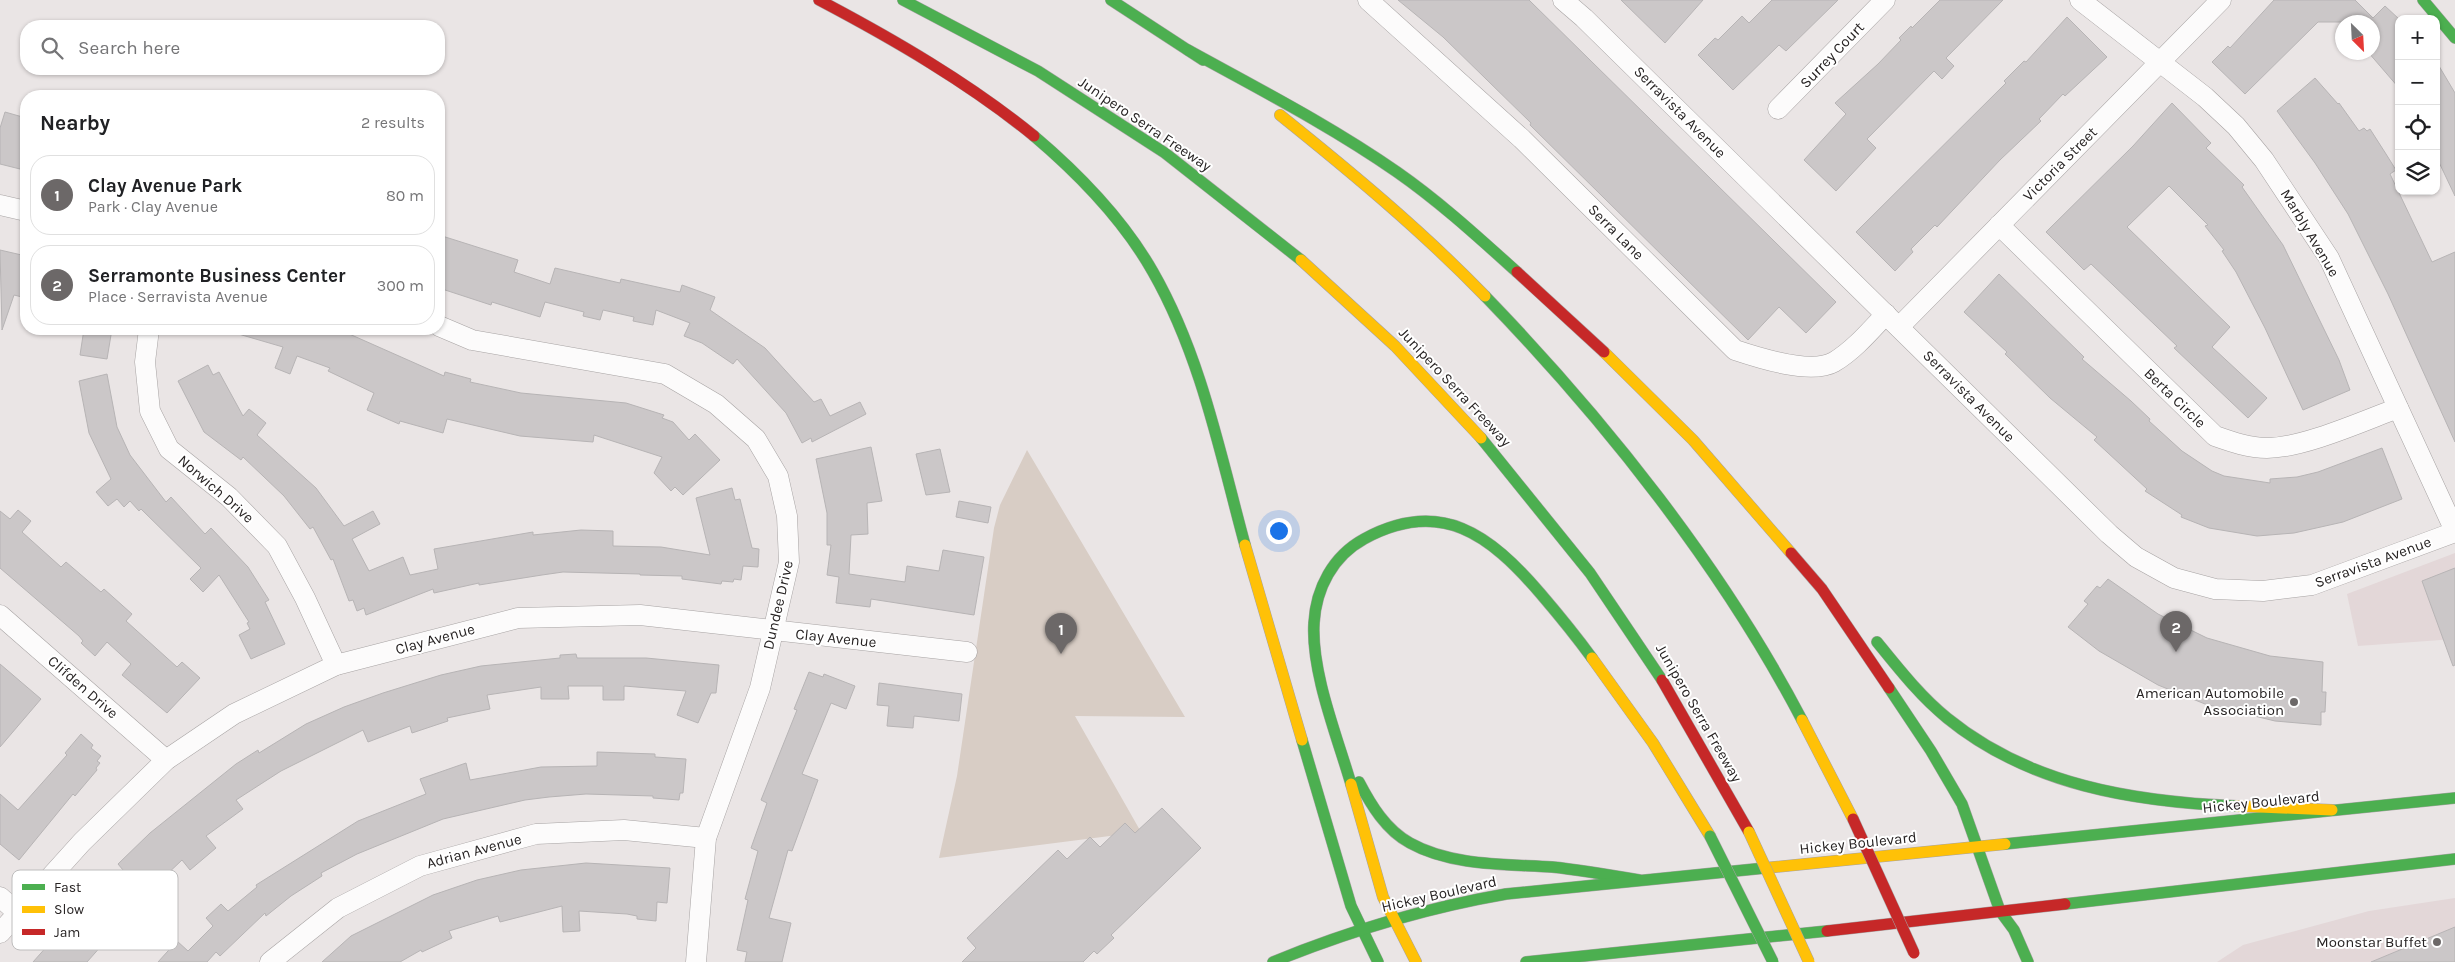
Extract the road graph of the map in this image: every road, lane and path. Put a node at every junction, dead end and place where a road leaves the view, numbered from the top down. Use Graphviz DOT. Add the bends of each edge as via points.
graph roads {
  1 [pos="819,0"];
  2 [pos="903,0"];
  3 [pos="1111,0"];
  4 [pos="1368,0"];
  5 [pos="1885,0"];
  6 [pos="2080,0"];
  7 [pos="2221,0"];
  8 [pos="2423,0"];
  9 [pos="1569,2"];
  10 [pos="2455,38"];
  11 [pos="1188,50"];
  12 [pos="2161,62"];
  13 [pos="1778,109"];
  14 [pos="0,205"];
  15 [pos="20,210"];
  16 [pos="1999,225"];
  17 [pos="1892,321"];
  18 [pos="445,329"];
  19 [pos="148,335"];
  20 [pos="2398,408"];
  21 [pos="2455,532"];
  22 [pos="1822,590"];
  23 [pos="0,615"];
  24 [pos="771,631"];
  25 [pos="968,652"];
  26 [pos="336,665"];
  27 [pos="1342,746"];
  28 [pos="166,760"];
  29 [pos="2455,798"];
  30 [pos="2332,810"];
  31 [pos="706,838"];
  32 [pos="1976,847"];
  33 [pos="2455,859"];
  34 [pos="57,870"];
  35 [pos="1639,880"];
  36 [pos="0,897"];
  37 [pos="12,908"];
  38 [pos="2000,911"];
  39 [pos="1392,919"];
  40 [pos="12,920"];
  41 [pos="1361,929"];
  42 [pos="0,933"];
  43 [pos="1916,958"];
  44 [pos="270,962"];
  45 [pos="696,962"];
  46 [pos="1272,962"];
  47 [pos="1378,962"];
  48 [pos="1416,962"];
  49 [pos="1526,962"];
  50 [pos="1773,962"];
  51 [pos="1809,962"];
  52 [pos="2028,962"];
  1 -- 41 [label="main road" via="955,80 1043,142 1108,205 1157,276 1196,368 1272,640 1351,906"];
  2 -- 51 [label="main road, Junipero Serra Freeway, bridge" via="1036,71 1155,147 1281,242 1387,336 1448,399 1507,465 1589,569 1639,641 1707,754"];
  3 -- 11 [label="main road"];
  4 -- 17 [label="street, Serra Lane" via="1522,139 1735,350 1764,360 1813,367 1833,363"];
  5 -- 13 [label="street, Surrey Court"];
  6 -- 12 [label="street, Marbly Avenue"];
  7 -- 12 [label="street, Victoria Street"];
  8 -- 10 [label="main road"];
  9 -- 17 [label="street, Serravista Avenue"];
  11 -- 22 [label="main road" via="1358,146 1455,217 1570,319 1660,407 1713,463"];
  11 -- 43 [label="main road, bridge" via="1295,126 1396,211 1492,302 1580,398 1662,501 1738,612 1805,726"];
  12 -- 16 [label="street, Victoria Street"];
  12 -- 20 [label="street, Marbly Avenue" via="2236,126 2289,197 2329,258"];
  14 -- 15 [label="street"];
  16 -- 17 [label="street, Victoria Street"];
  16 -- 20 [label="street, Berta Circle" via="2215,436 2240,445 2268,448 2312,439"];
  17 -- 21 [label="street, Serravista Avenue" via="2109,534 2136,557 2174,578 2215,589 2264,591 2312,585"];
  18 -- 24 [label="street, Dundee Drive" via="472,340 665,374 716,404 756,439 778,476 787,516 790,562"];
  19 -- 26 [label="street, Norwich Drive" via="145,362 150,411 169,448 229,497 277,546"];
  20 -- 21 [label="street, Marbly Avenue"];
  22 -- 30 [label="main road" via="1869,633 1916,689 1949,720 1998,754 2042,775 2090,790 2143,799"];
  22 -- 32 [label="main road" via="1951,782"];
  23 -- 28 [label="street, Clifden Drive"];
  24 -- 25 [label="street, Clay Avenue"];
  24 -- 26 [label="street, Clay Avenue" via="640,615 518,618"];
  24 -- 31 [label="street, Dundee Drive" via="760,688"];
  26 -- 28 [label="street, Clay Avenue" via="234,714"];
  27 -- 35 [label="main road" via="1374,809 1397,834 1422,848 1451,857 1574,869"];
  27 -- 39 [label="main road" via="1362,827"];
  27 -- 50 [label="main road, bridge" via="1319,672 1312,634 1324,581 1346,552 1379,531 1418,522 1438,522 1457,526 1485,539 1507,557 1578,639 1646,731 1710,836"];
  28 -- 34 [label="street, Clay Avenue"];
  29 -- 30 [label="main road, Hickey Boulevard"];
  30 -- 32 [label="main road, Hickey Boulevard"];
  31 -- 44 [label="street, Adrian Avenue" via="624,830 536,834 420,866 338,908"];
  31 -- 45 [label="street, Dundee Drive"];
  32 -- 35 [label="main road, Hickey Boulevard"];
  32 -- 38 [label="main road"];
  33 -- 38 [label="main road"];
  35 -- 39 [label="main road, Hickey Boulevard" via="1485,897"];
  36 -- 37 [label="street"];
  38 -- 49 [label="main road" via="1940,920"];
  38 -- 52 [label="main road" via="2014,930"];
  39 -- 41 [label="main road, Hickey Boulevard"];
  39 -- 48 [label="main road"];
  40 -- 42 [label="street, Clay Avenue"];
  41 -- 46 [label="main road, Hickey Boulevard"];
  41 -- 47 [label="main road"];
}
